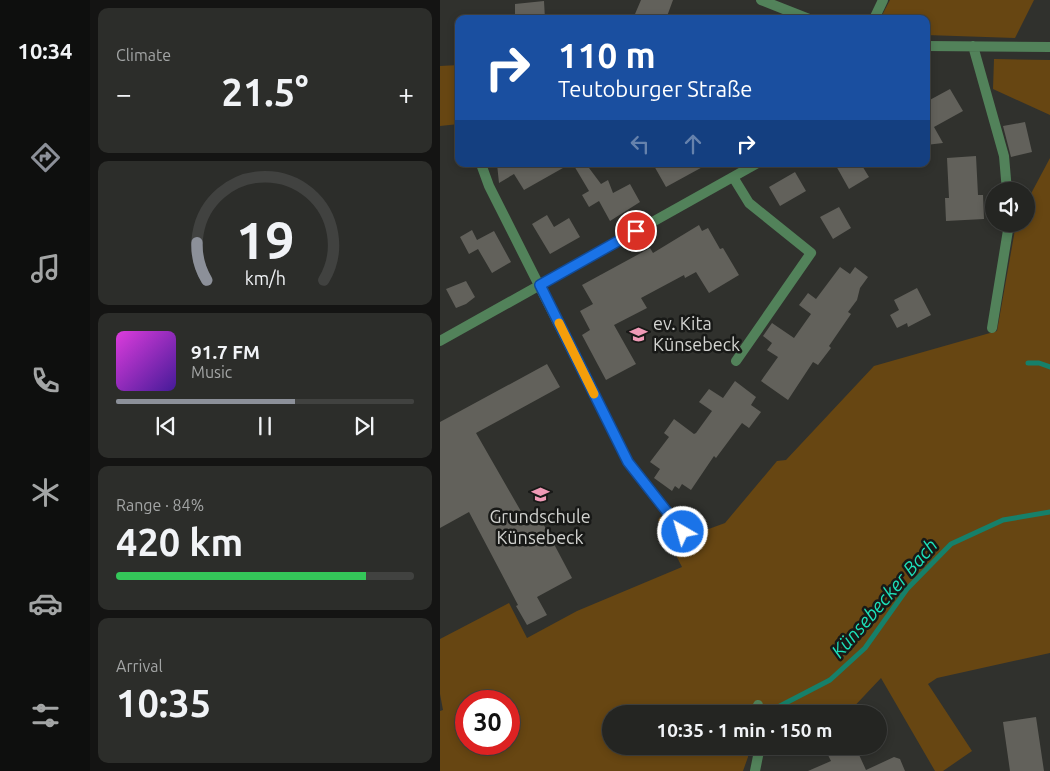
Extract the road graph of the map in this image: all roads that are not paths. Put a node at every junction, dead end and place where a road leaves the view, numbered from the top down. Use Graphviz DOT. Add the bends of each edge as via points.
graph roads {
  1 [pos="761,0"];
  2 [pos="884,0"];
  3 [pos="799,15"];
  4 [pos="876,15"];
  5 [pos="930,46"];
  6 [pos="973,46"];
  7 [pos="1050,47"];
  8 [pos="482,167"];
  9 [pos="750,167"];
  10 [pos="732,177"];
  11 [pos="1006,182"];
  12 [pos="1008,232"];
  13 [pos="540,285"];
  14 [pos="992,328"];
  15 [pos="440,341"];
  16 [pos="736,361"];
  17 [pos="683,532"];
  18 [pos="758,755"];
  19 [pos="754,771"];
  1 -- 3 [label="street"];
  2 -- 4 [label="street"];
  5 -- 6 [label="street"];
  6 -- 7 [label="street"];
  6 -- 11 [label="street" via="1004,156"];
  8 -- 13 [label="street"];
  9 -- 10 [label="street"];
  10 -- 13 [label="street"];
  10 -- 16 [label="street" via="750,203 812,253"];
  12 -- 14 [label="street"];
  13 -- 15 [label="street"];
  13 -- 17 [label="street" via="628,462"];
  18 -- 19 [label="street"];
}
